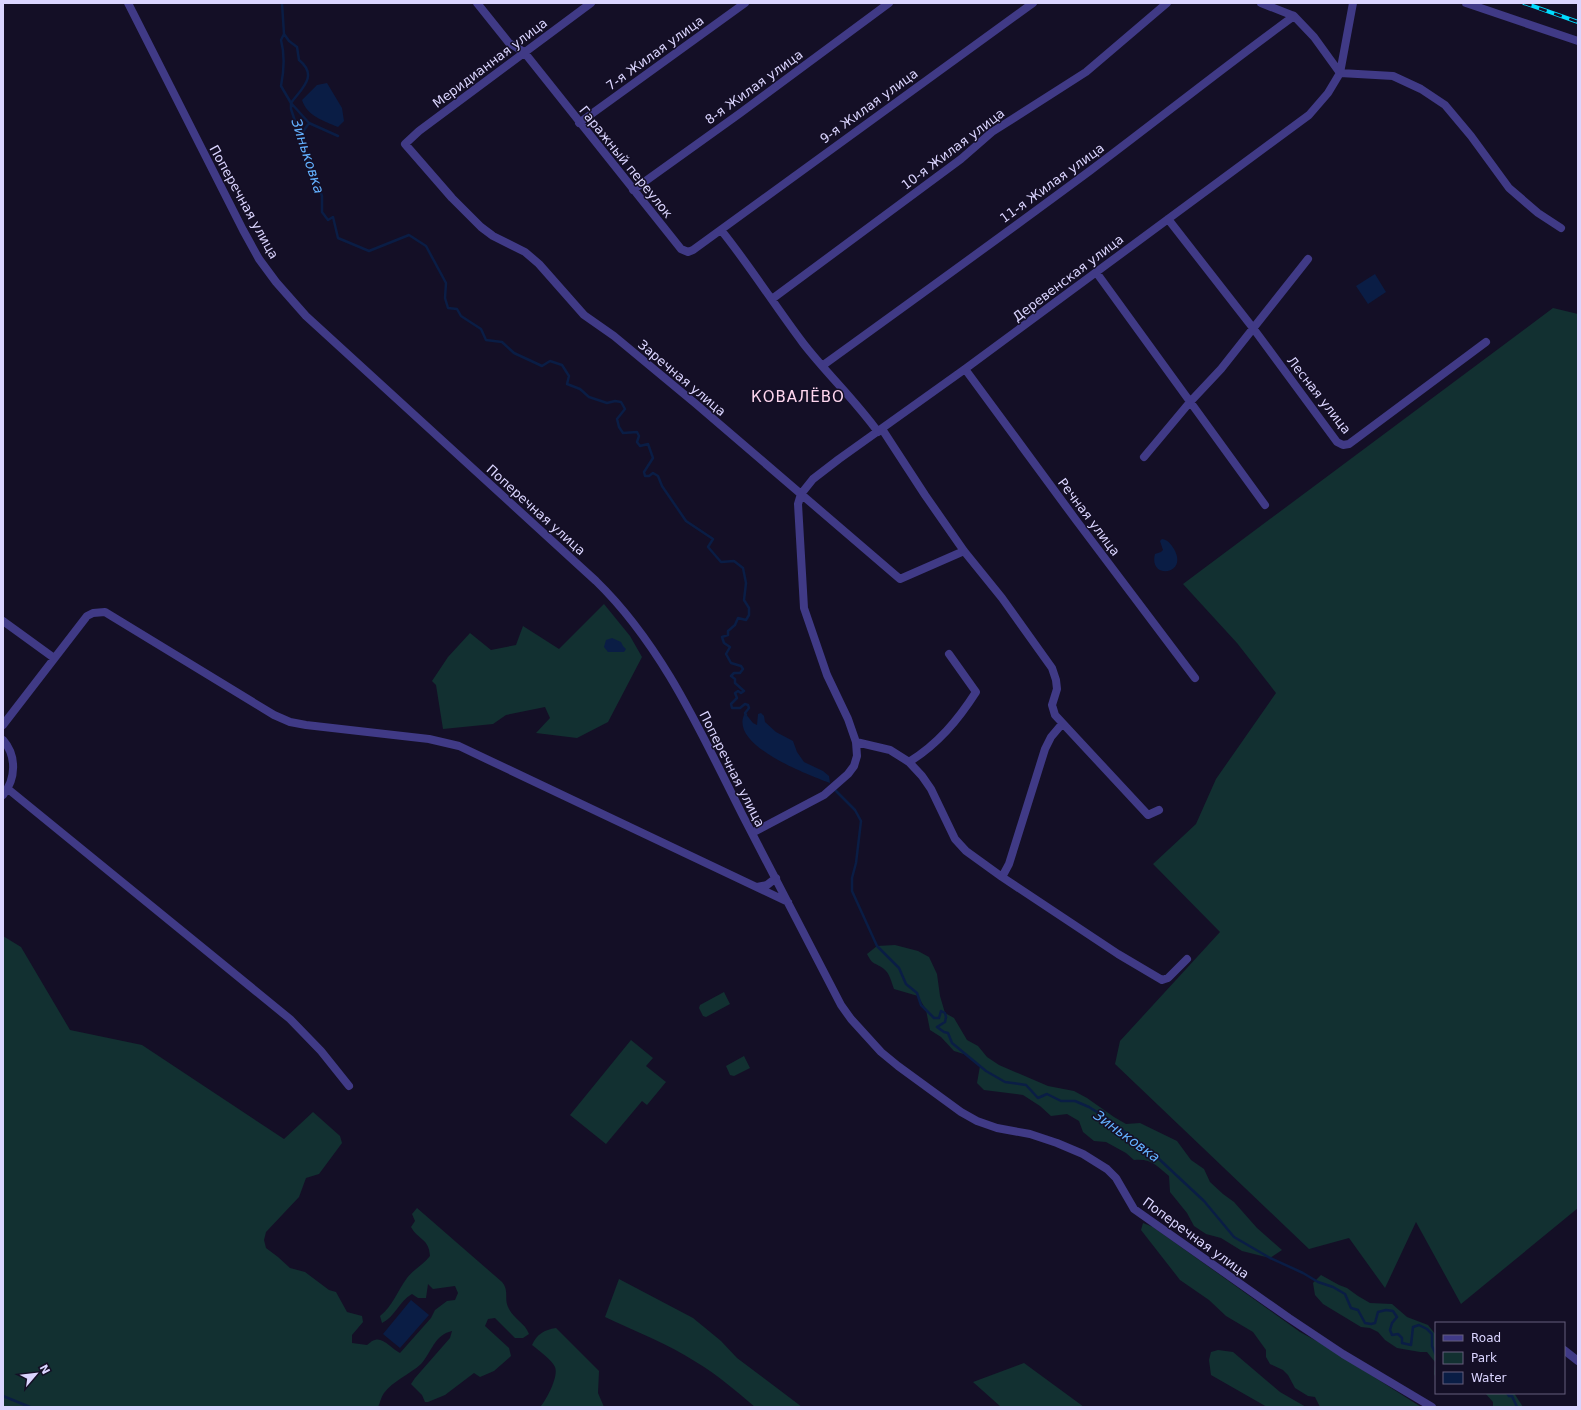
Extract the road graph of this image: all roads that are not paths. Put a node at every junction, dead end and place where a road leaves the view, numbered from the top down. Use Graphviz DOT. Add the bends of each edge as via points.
graph roads {
  1 [pos="128,3"];
  2 [pos="477,3"];
  3 [pos="591,3"];
  4 [pos="745,3"];
  5 [pos="889,3"];
  6 [pos="1033,3"];
  7 [pos="1167,3"];
  8 [pos="1261,3"];
  9 [pos="1353,3"];
  10 [pos="1466,3"];
  11 [pos="1294,16"];
  12 [pos="1578,41"];
  13 [pos="524,52"];
  14 [pos="1340,73"];
  15 [pos="579,123"];
  16 [pos="404,144"];
  17 [pos="633,190"];
  18 [pos="1168,219"];
  19 [pos="1561,228"];
  20 [pos="721,230"];
  21 [pos="1308,259"];
  22 [pos="1096,272"];
  23 [pos="772,300"];
  24 [pos="1253,328"];
  25 [pos="1486,342"];
  26 [pos="822,366"];
  27 [pos="965,369"];
  28 [pos="1190,402"];
  29 [pos="880,430"];
  30 [pos="1144,458"];
  31 [pos="801,494"];
  32 [pos="1265,505"];
  33 [pos="964,551"];
  34 [pos="3,621"];
  35 [pos="949,654"];
  36 [pos="54,658"];
  37 [pos="1196,678"];
  38 [pos="1062,724"];
  39 [pos="3,725"];
  40 [pos="3,740"];
  41 [pos="856,742"];
  42 [pos="909,762"];
  43 [pos="6,792"];
  44 [pos="1159,810"];
  45 [pos="752,833"];
  46 [pos="1002,876"];
  47 [pos="776,878"];
  48 [pos="757,887"];
  49 [pos="788,902"];
  50 [pos="1187,959"];
  51 [pos="349,1086"];
  52 [pos="1565,1351"];
  53 [pos="1578,1361"];
  54 [pos="1432,1407"];
  1 -- 45 [label="street, Поперечная улица" via="231,209 276,282 306,316 616,600 678,691"];
  2 -- 13 [label="street, Гаражный переулок" via="509,43"];
  3 -- 13 [label="street, Меридианная улица"];
  4 -- 15 [label="street, 7-я Жилая улица"];
  5 -- 17 [label="street, 8-я Жилая улица"];
  6 -- 20 [label="street, 9-я Жилая улица"];
  7 -- 23 [label="street, 10-я Жилая улица" via="1086,72 992,132 961,159"];
  8 -- 11 [label="street"];
  9 -- 14 [label="street"];
  10 -- 12 [label="street"];
  11 -- 14 [label="street" via="1314,37"];
  11 -- 26 [label="street, 11-я Жилая улица" via="1091,170"];
  13 -- 15 [label="street, Гаражный переулок"];
  13 -- 16 [label="street, Меридианная улица"];
  14 -- 18 [label="street, Деревенская улица" via="1328,93 1309,115"];
  14 -- 19 [label="street" via="1393,76 1421,89 1445,105 1509,188 1538,213"];
  15 -- 17 [label="street, Гаражный переулок"];
  16 -- 31 [label="street, Заречная улица" via="481,227 525,252 539,264 584,315 614,336"];
  17 -- 20 [label="street, Гаражный переулок" via="680,249 688,252 693,250"];
  18 -- 22 [label="street, Деревенская улица"];
  18 -- 24 [label="street, Лесная улица"];
  20 -- 23 [label="street"];
  21 -- 24 [label="street"];
  22 -- 27 [label="street, Деревенская улица"];
  22 -- 28 [label="street"];
  23 -- 26 [label="street"];
  24 -- 25 [label="street, Лесная улица" via="1337,442 1342,445 1349,444"];
  24 -- 28 [label="street" via="1221,369"];
  26 -- 29 [label="street"];
  27 -- 29 [label="street, Деревенская улица"];
  27 -- 37 [label="street, Речная улица"];
  28 -- 30 [label="street"];
  28 -- 32 [label="street"];
  29 -- 31 [label="street, Деревенская улица" via="813,479"];
  29 -- 33 [label="street"];
  31 -- 33 [label="street, Заречная улица" via="900,579"];
  31 -- 41 [label="street" via="798,504 804,608 827,675"];
  33 -- 38 [label="street" via="1002,598 1052,668 1057,689 1052,705 1055,715"];
  34 -- 36 [label="street"];
  35 -- 42 [label="street" via="976,692 941,738"];
  36 -- 39 [label="street"];
  36 -- 48 [label="street" via="87,616 105,612 274,715 306,725 429,739 459,746"];
  38 -- 44 [label="street" via="1148,815"];
  38 -- 46 [label="street" via="1051,737 1045,750 1009,864"];
  40 -- 43 [label="street" via="9,747 14,764 11,782"];
  41 -- 42 [label="street" via="890,750"];
  41 -- 45 [label="street" via="857,756 854,766 832,790"];
  42 -- 46 [label="street" via="931,790 955,839 966,851"];
  43 -- 51 [label="street" via="256,989 321,1051"];
  45 -- 47 [label="street, Поперечная улица"];
  46 -- 50 [label="street" via="1118,954 1162,980 1168,978"];
  47 -- 48 [label="street" via="768,885"];
  47 -- 49 [label="street, Поперечная улица"];
  48 -- 49 [label="street"];
  49 -- 54 [label="street, Поперечная улица" via="841,1005 870,1042 898,1066 977,1121 1057,1143 1083,1154 1107,1169 1116,1178 1134,1209 1295,1322"];
  52 -- 53 [label="street"];
}
